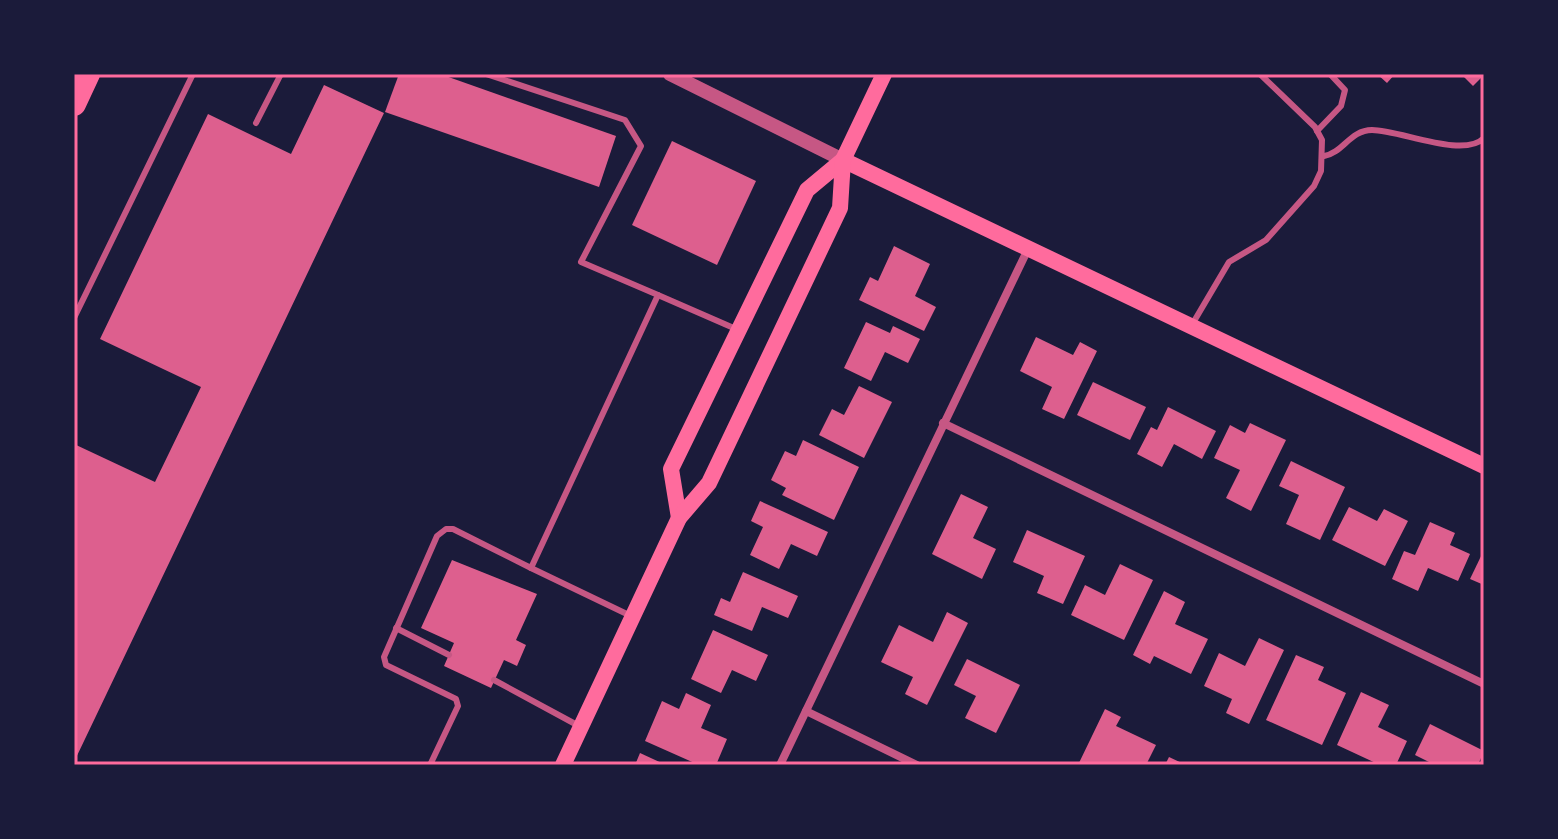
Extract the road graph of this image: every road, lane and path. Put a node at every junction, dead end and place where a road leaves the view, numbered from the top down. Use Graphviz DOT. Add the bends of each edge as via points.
graph roads {
  1 [pos="88,74"];
  2 [pos="193,74"];
  3 [pos="281,74"];
  4 [pos="486,74"];
  5 [pos="670,74"];
  6 [pos="884,74"];
  7 [pos="1260,74"];
  8 [pos="1330,74"];
  9 [pos="74,104"];
  10 [pos="256,123"];
  11 [pos="1317,131"];
  12 [pos="1484,138"];
  13 [pos="1324,156"];
  14 [pos="843,160"];
  15 [pos="1028,249"];
  16 [pos="658,295"];
  17 [pos="74,318"];
  18 [pos="1192,327"];
  19 [pos="739,330"];
  20 [pos="943,423"];
  21 [pos="1484,466"];
  22 [pos="679,518"];
  23 [pos="531,568"];
  24 [pos="631,616"];
  25 [pos="396,628"];
  26 [pos="449,655"];
  27 [pos="494,680"];
  28 [pos="1484,684"];
  29 [pos="806,711"];
  30 [pos="581,727"];
  31 [pos="430,765"];
  32 [pos="563,765"];
  33 [pos="780,765"];
  34 [pos="917,765"];
  1 -- 9 [label="highway"];
  2 -- 17 [label="lane"];
  3 -- 10 [label="lane"];
  4 -- 16 [label="lane" via="625,120 635,132 641,146 581,262"];
  5 -- 14 [label="street"];
  6 -- 14 [label="main road"];
  7 -- 11 [label="lane"];
  8 -- 11 [label="lane" via="1345,90 1345,98"];
  11 -- 13 [label="lane"];
  12 -- 13 [label="lane" via="1447,145 1371,130 1355,133"];
  13 -- 18 [label="lane" via="1314,186 1266,240 1229,262"];
  14 -- 15 [label="main road"];
  14 -- 19 [label="main road" via="807,190"];
  14 -- 22 [label="main road" via="840,208 709,483"];
  15 -- 18 [label="main road"];
  15 -- 20 [label="street"];
  16 -- 19 [label="lane"];
  16 -- 23 [label="lane"];
  18 -- 21 [label="main road"];
  19 -- 22 [label="main road" via="671,469"];
  20 -- 28 [label="street"];
  20 -- 29 [label="street"];
  22 -- 24 [label="main road"];
  23 -- 24 [label="lane"];
  23 -- 25 [label="lane" via="446,529 437,536"];
  24 -- 30 [label="main road"];
  25 -- 26 [label="lane"];
  25 -- 31 [label="lane" via="385,650 386,665 448,693 458,706"];
  27 -- 30 [label="lane"];
  29 -- 33 [label="street"];
  29 -- 34 [label="street"];
  30 -- 32 [label="main road"];
}
